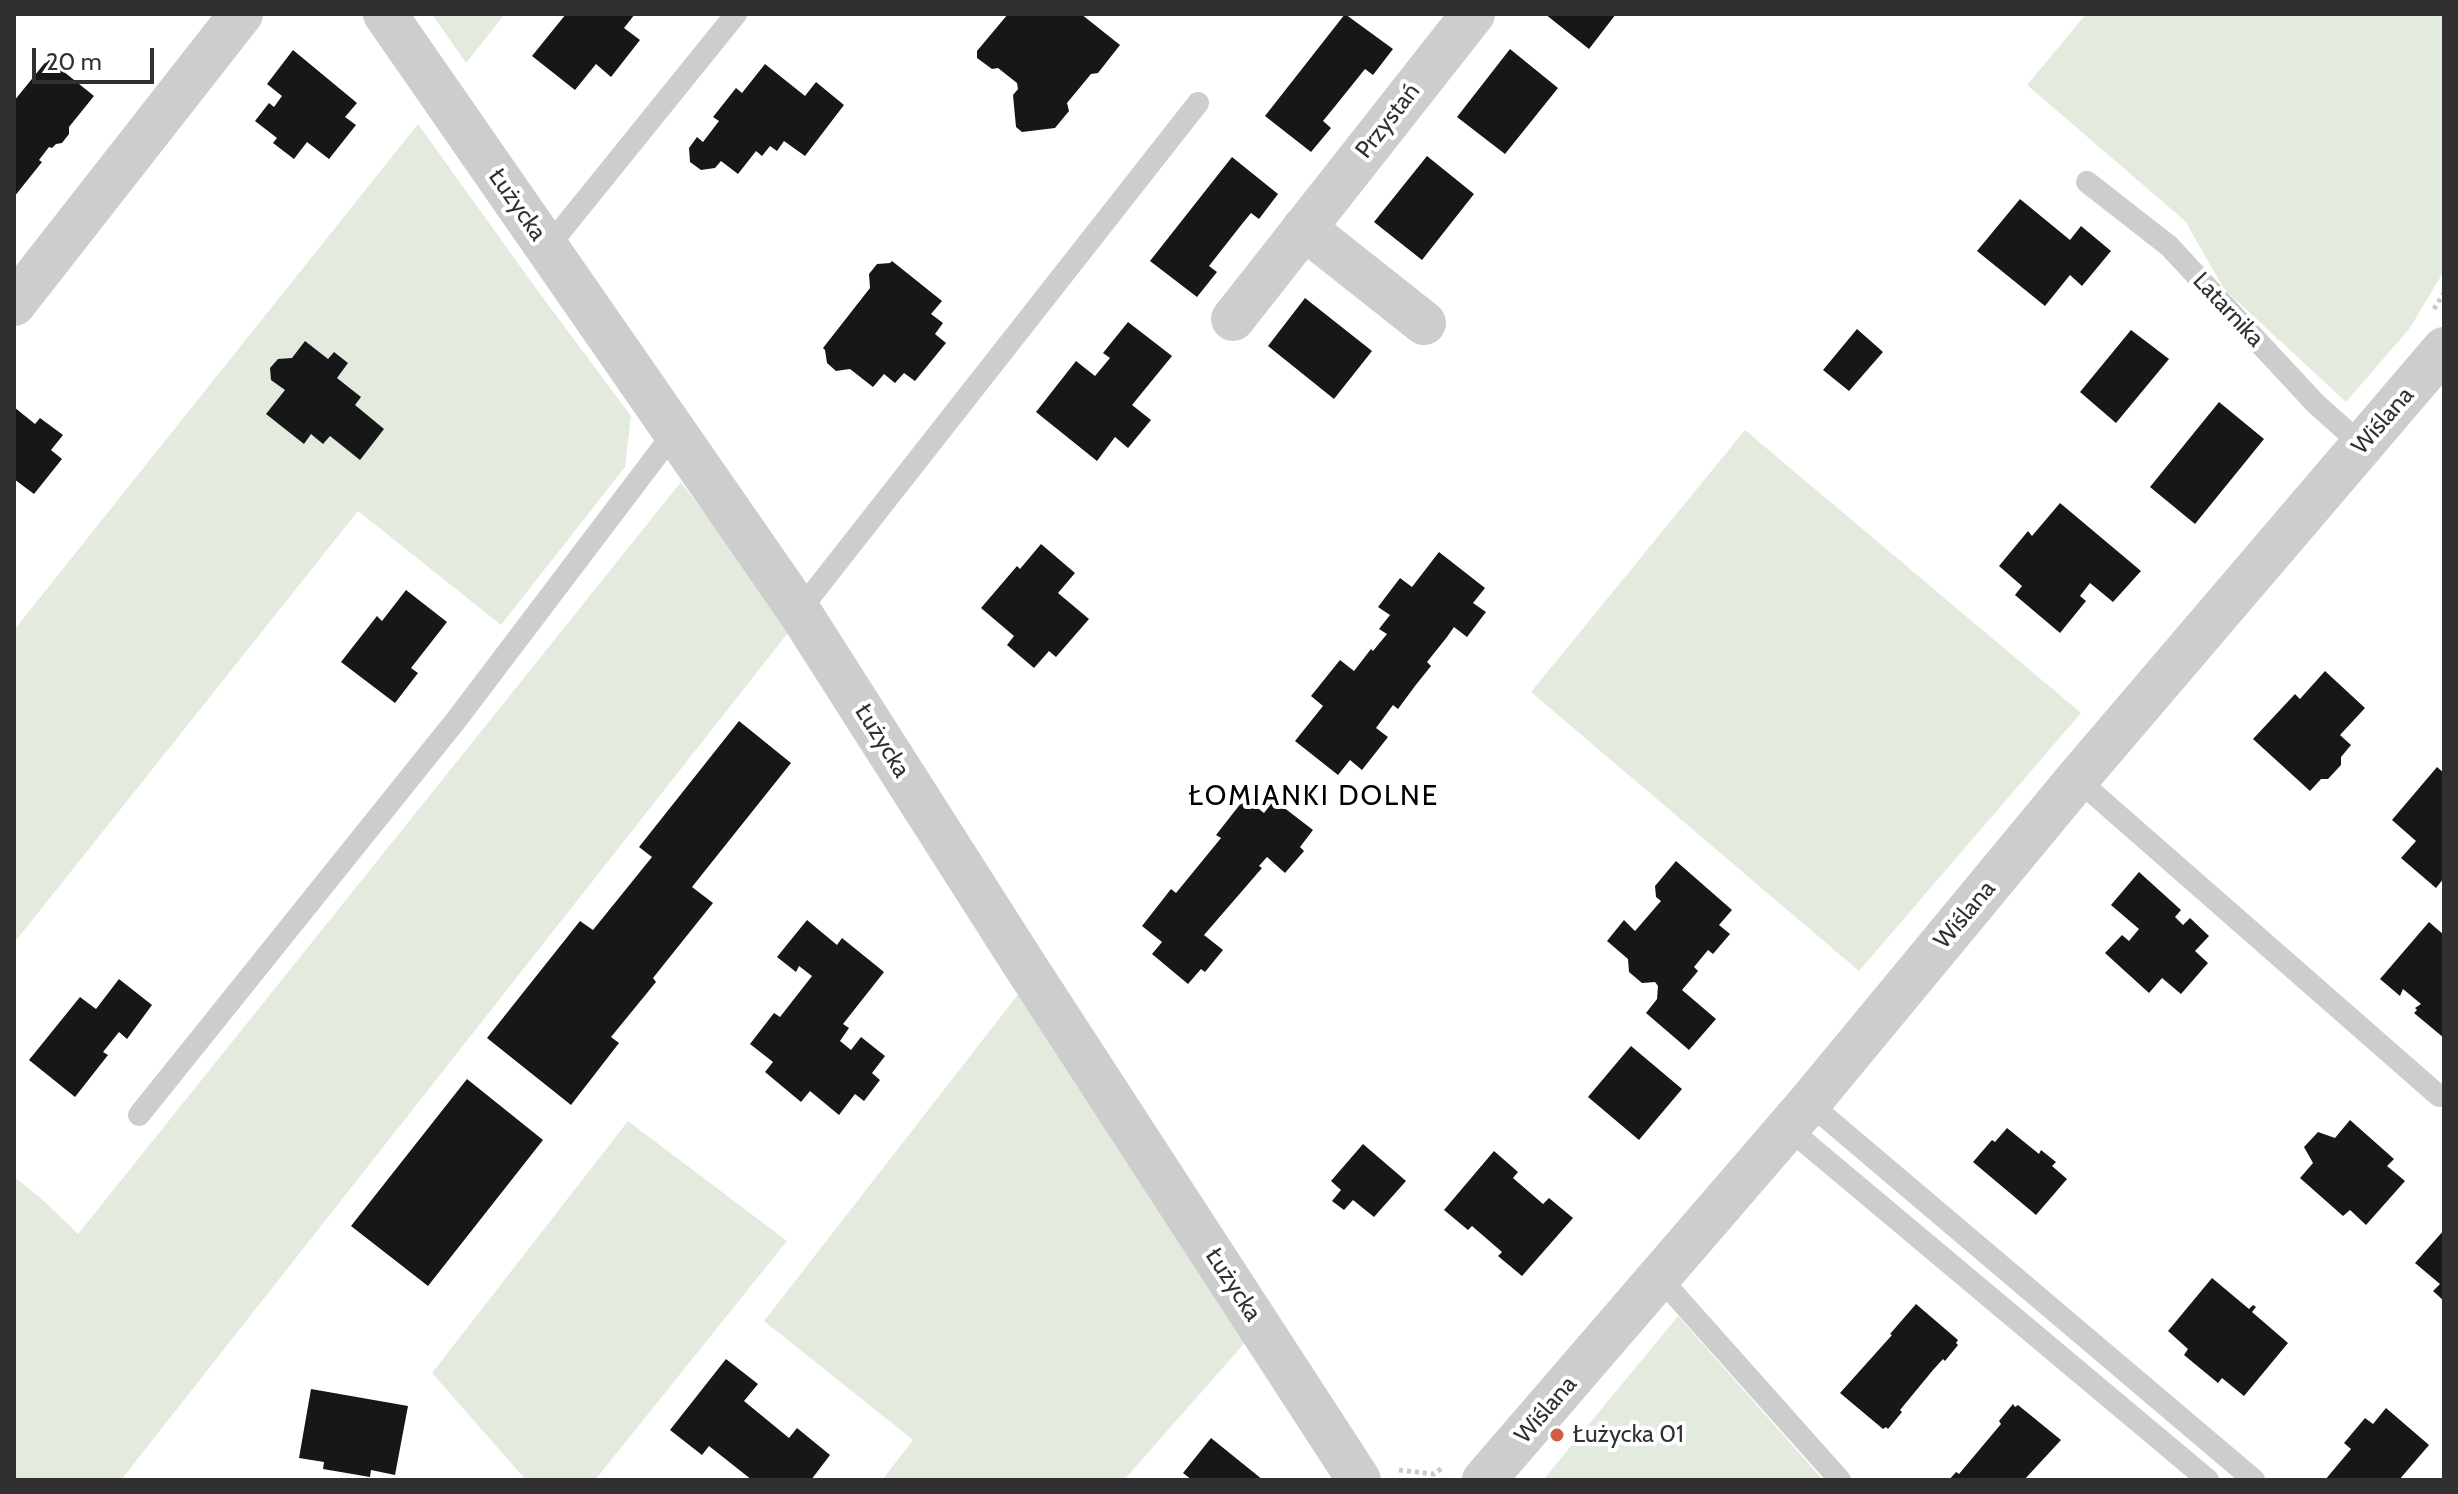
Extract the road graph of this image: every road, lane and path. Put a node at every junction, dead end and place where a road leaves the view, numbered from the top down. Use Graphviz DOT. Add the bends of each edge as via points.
graph roads {
  1 [pos="241,14"];
  2 [pos="385,14"];
  3 [pos="736,14"];
  4 [pos="1473,14"];
  5 [pos="1198,103"];
  6 [pos="2087,182"];
  7 [pos="1304,228"];
  8 [pos="547,248"];
  9 [pos="14,304"];
  10 [pos="1233,319"];
  11 [pos="1424,323"];
  12 [pos="2444,349"];
  13 [pos="676,430"];
  14 [pos="2362,445"];
  15 [pos="799,611"];
  16 [pos="2077,779"];
  17 [pos="2439,1096"];
  18 [pos="139,1115"];
  19 [pos="1798,1115"];
  20 [pos="1660,1278"];
  21 [pos="1359,1480"];
  22 [pos="1484,1480"];
  23 [pos="1840,1480"];
  24 [pos="2208,1480"];
  25 [pos="2254,1480"];
  1 -- 9 [label="street"];
  2 -- 8 [label="street, Łużycka"];
  3 -- 8 [label="lane"];
  4 -- 7 [label="street, Przystań"];
  5 -- 15 [label="lane"];
  6 -- 14 [label="lane, Latarnika" via="2169,246 2316,404"];
  7 -- 10 [label="street, Przystań"];
  7 -- 11 [label="street"];
  8 -- 13 [label="street, Łużycka"];
  12 -- 14 [label="street, Wiślana"];
  13 -- 15 [label="street, Łużycka"];
  13 -- 18 [label="lane" via="457,719"];
  14 -- 16 [label="street, Wiślana"];
  15 -- 21 [label="street, Łużycka"];
  16 -- 17 [label="lane"];
  16 -- 19 [label="street, Wiślana"];
  19 -- 20 [label="street, Wiślana"];
  19 -- 24 [label="lane"];
  19 -- 25 [label="lane"];
  20 -- 22 [label="street, Wiślana"];
  20 -- 23 [label="lane"];
}
